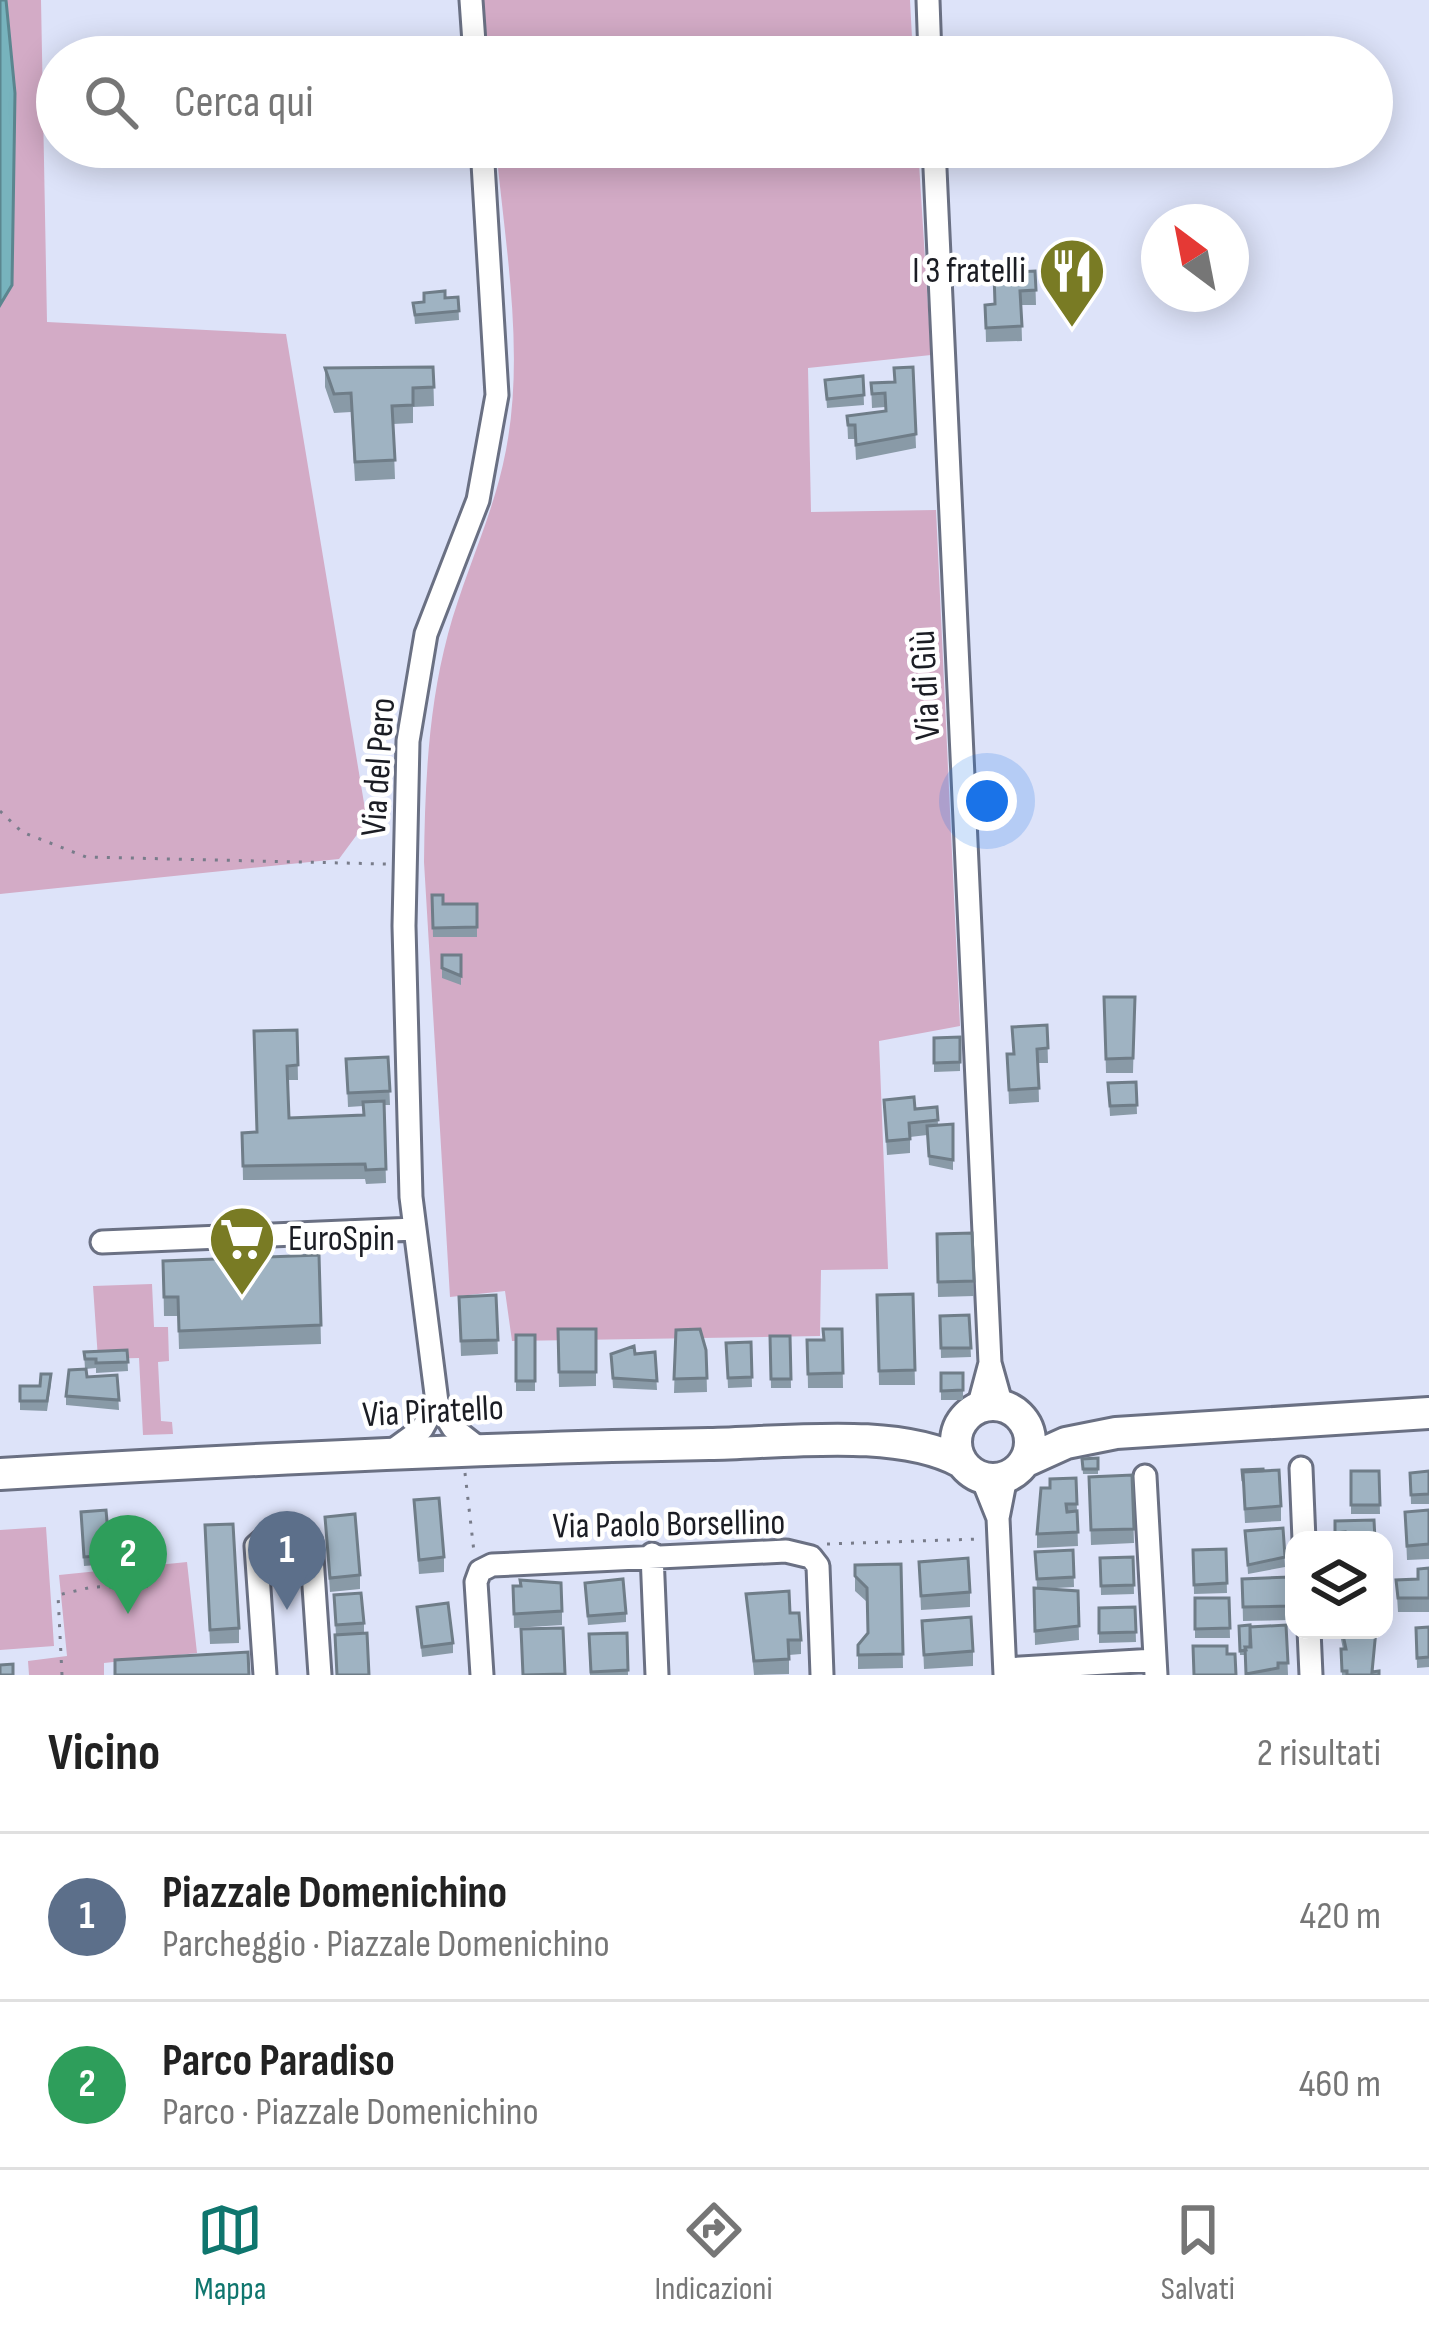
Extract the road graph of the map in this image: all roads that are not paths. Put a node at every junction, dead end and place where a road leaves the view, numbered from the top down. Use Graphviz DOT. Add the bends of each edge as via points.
graph roads {
  1 [pos="471,0"];
  2 [pos="928,0"];
  3 [pos="474,36"];
  4 [pos="929,36"];
  5 [pos="483,168"];
  6 [pos="935,168"];
  7 [pos="416,1229"];
  8 [pos="102,1242"];
  9 [pos="437,1402"];
  10 [pos="991,1414"];
  11 [pos="1429,1414"];
  12 [pos="1116,1433"];
  13 [pos="871,1442"];
  14 [pos="388,1453"];
  15 [pos="482,1460"];
  16 [pos="1301,1468"];
  17 [pos="993,1470"];
  18 [pos="0,1474"];
  19 [pos="1145,1476"];
  20 [pos="1304,1531"];
  21 [pos="652,1554"];
  22 [pos="1309,1639"];
  23 [pos="1155,1667"];
  24 [pos="1005,1672"];
  25 [pos="265,1675"];
  26 [pos="320,1675"];
  27 [pos="482,1675"];
  28 [pos="657,1675"];
  29 [pos="822,1675"];
  30 [pos="1311,1675"];
  1 -- 3 [label="street"];
  2 -- 4 [label="street"];
  5 -- 7 [label="street, Via del Pero" via="497,395 478,500 426,634 408,741 406,1096"];
  6 -- 10 [label="street, Via di Giù"];
  7 -- 8 [label="street"];
  7 -- 9 [label="street, Via del Pero"];
  9 -- 14 [label="street" via="422,1429"];
  9 -- 15 [label="street"];
  10 -- 12 [label="main road, Via Piratello"];
  10 -- 13 [label="main road, Via Piratello"];
  10 -- 17 [label="main road" via="957,1450"];
  10 -- 17 [label="main road" via="1030,1440"];
  11 -- 12 [label="main road, Via Piratello"];
  12 -- 17 [label="main road, Via Piratello"];
  13 -- 15 [label="main road, Via Piratello"];
  13 -- 17 [label="main road, Via Piratello"];
  14 -- 15 [label="main road, Via Piratello"];
  14 -- 18 [label="main road, Via Piratello"];
  16 -- 20 [label="street"];
  17 -- 24 [label="street"];
  19 -- 23 [label="street"];
  21 -- 27 [label="street, Via Paolo Borsellino" via="480,1570"];
  21 -- 28 [label="street"];
  21 -- 29 [label="street, Via Paolo Borsellino" via="811,1557 818,1566"];
  22 -- 30 [label="street"];
  23 -- 24 [label="street"];
  25 -- 26 [label="street" via="256,1546 304,1536 311,1542"];
}
